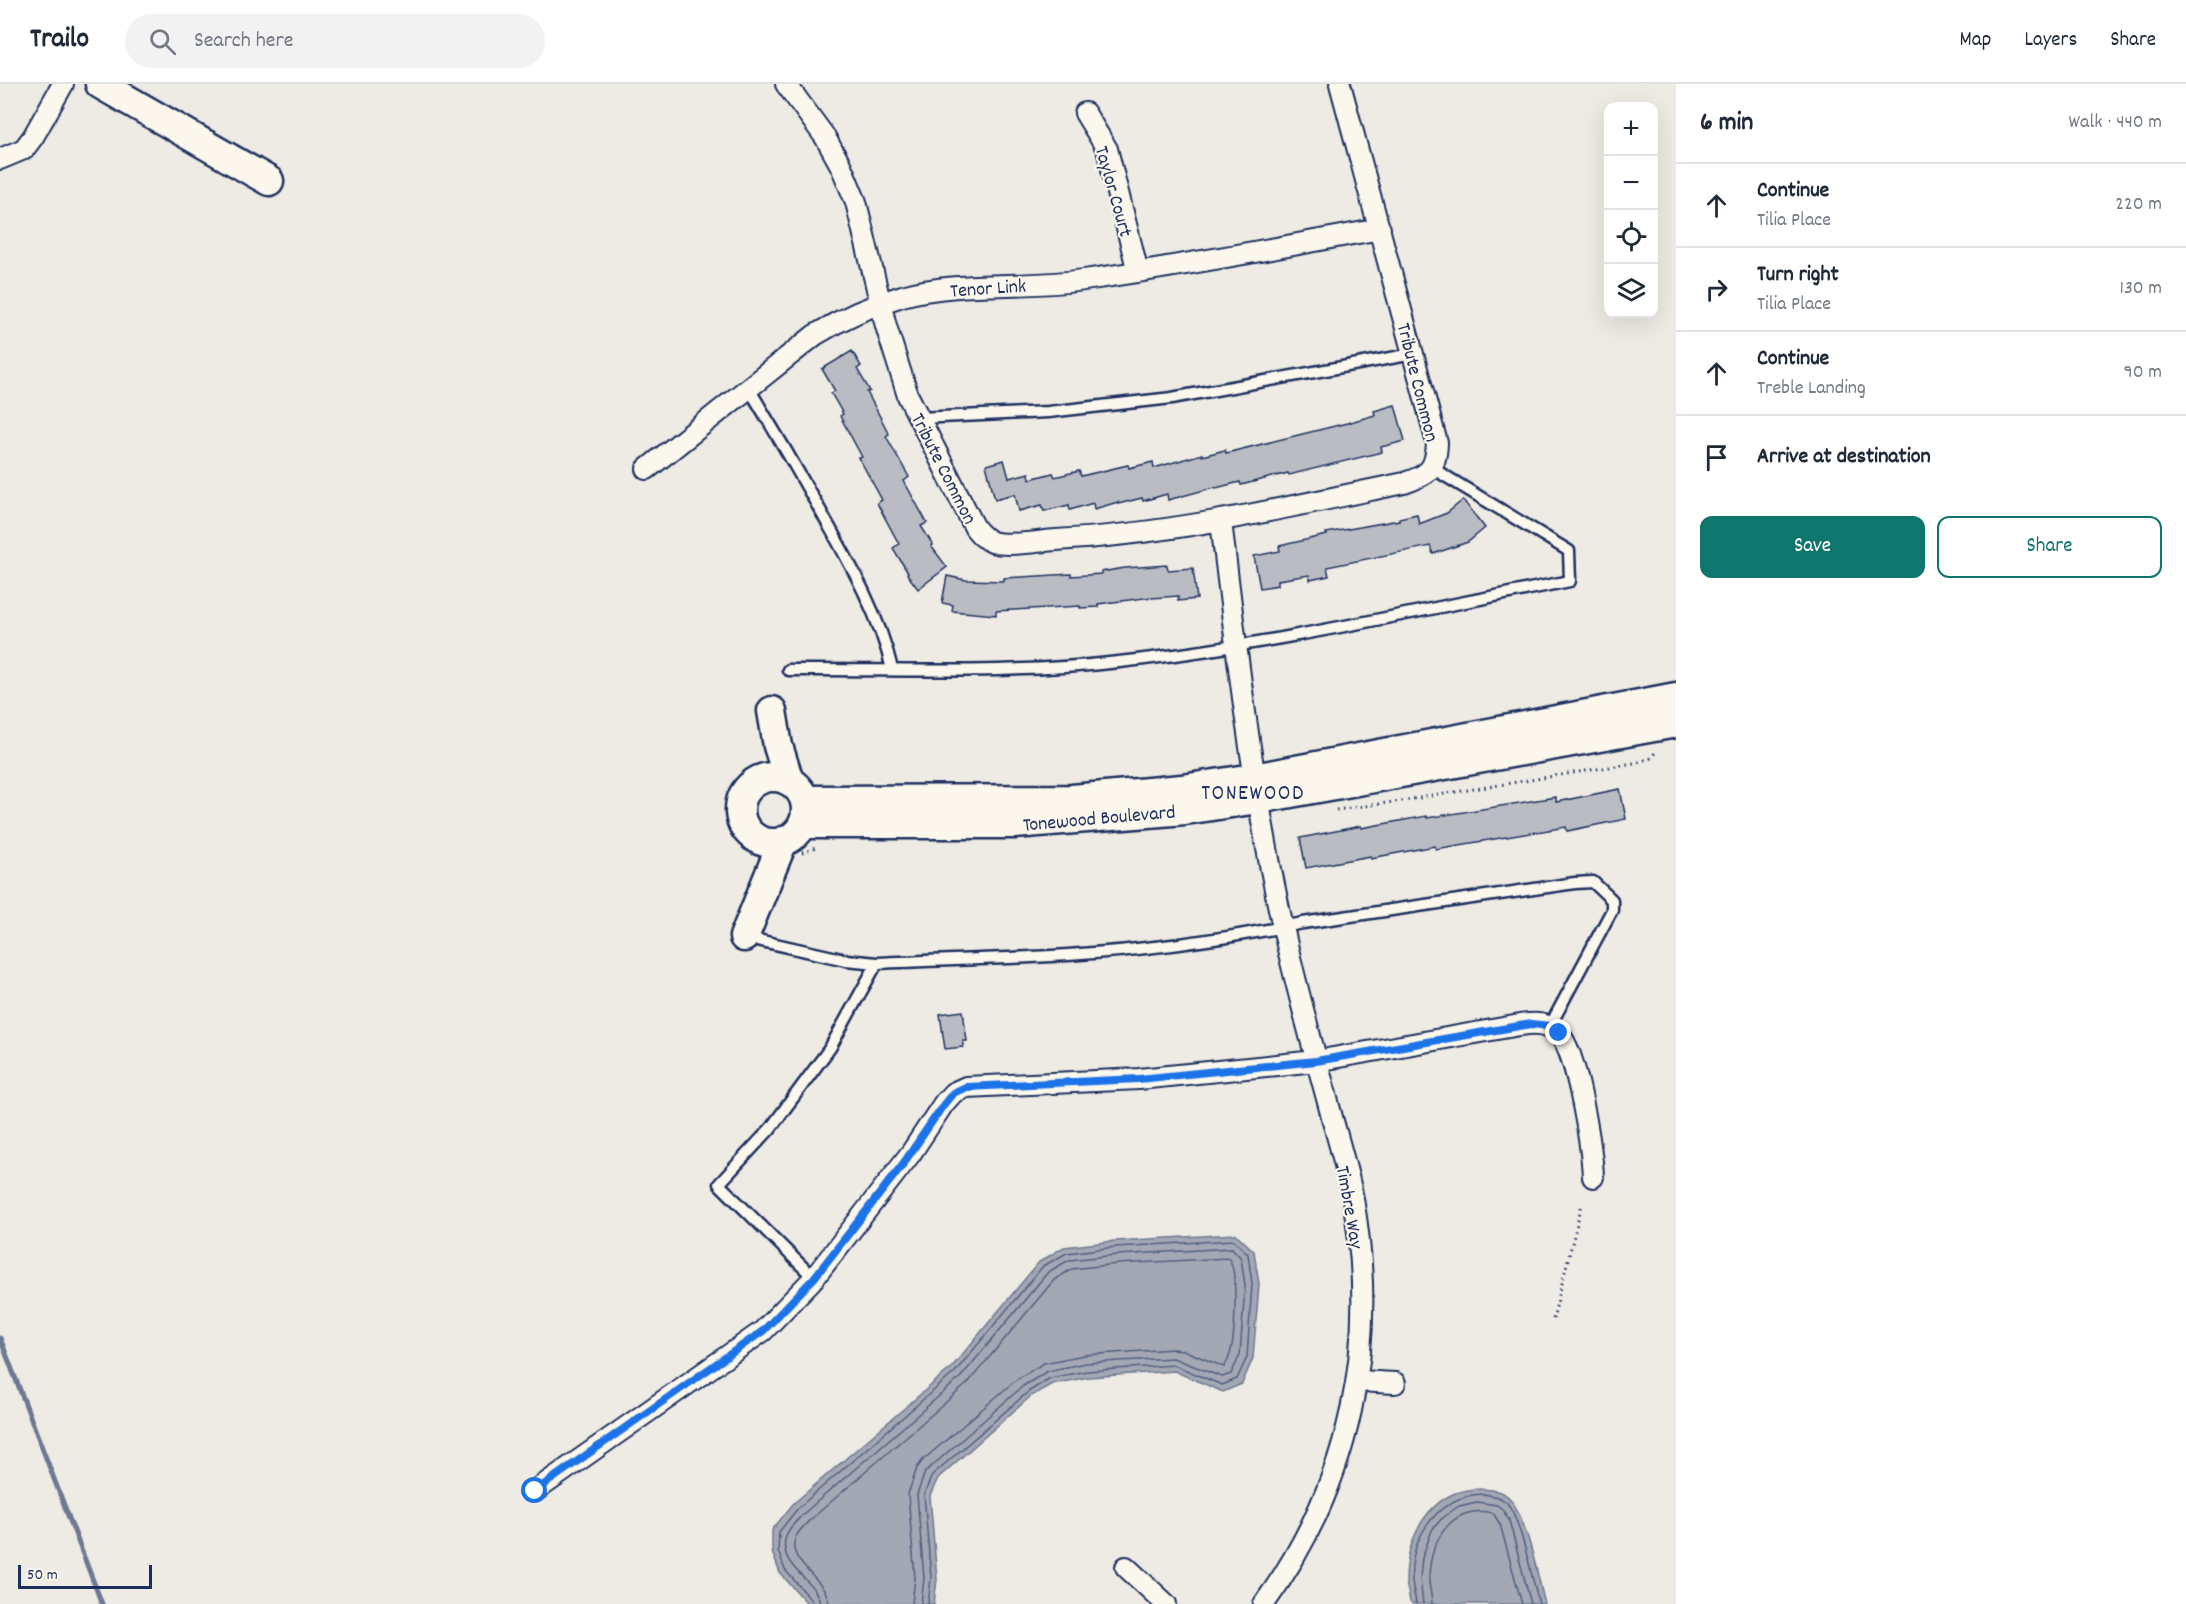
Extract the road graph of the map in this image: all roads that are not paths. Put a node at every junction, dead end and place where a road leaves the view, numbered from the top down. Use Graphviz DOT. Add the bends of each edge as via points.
graph roads {
  1 [pos="63,84"];
  2 [pos="100,84"];
  3 [pos="786,84"];
  4 [pos="1341,84"];
  5 [pos="1085,113"];
  6 [pos="0,159"];
  7 [pos="269,181"];
  8 [pos="1380,229"];
  9 [pos="1138,272"];
  10 [pos="880,304"];
  11 [pos="1413,354"];
  12 [pos="748,387"];
  13 [pos="919,418"];
  14 [pos="1432,468"];
  15 [pos="647,469"];
  16 [pos="1221,521"];
  17 [pos="1236,646"];
  18 [pos="892,669"];
  19 [pos="788,670"];
  20 [pos="1676,697"];
  21 [pos="1676,723"];
  22 [pos="758,780"];
  23 [pos="1256,789"];
  24 [pos="787,817"];
  25 [pos="1283,927"];
  26 [pos="744,937"];
  27 [pos="877,963"];
  28 [pos="1550,1026"];
  29 [pos="1316,1061"];
  30 [pos="1593,1177"];
  31 [pos="814,1278"];
  32 [pos="1358,1381"];
  33 [pos="1395,1383"];
  34 [pos="535,1491"];
  35 [pos="1126,1567"];
  36 [pos="1166,1604"];
  37 [pos="1264,1604"];
  1 -- 6 [label="street" via="24,149"];
  2 -- 7 [label="street"];
  3 -- 10 [label="street, Tribute Common" via="841,166 856,202"];
  4 -- 8 [label="street, Tribute Common"];
  5 -- 9 [label="street, Taylor Court" via="1107,149"];
  8 -- 9 [label="street, Tenor Link"];
  8 -- 11 [label="street, Tribute Common"];
  9 -- 10 [label="street, Tenor Link" via="1080,281 935,291"];
  10 -- 12 [label="street, Tenor Link" via="815,335"];
  10 -- 13 [label="street, Tribute Common" via="908,396"];
  11 -- 13 [label="lane" via="1172,398 1048,412"];
  11 -- 14 [label="street, Tribute Common" via="1437,443"];
  12 -- 15 [label="street, Tenor Link"];
  12 -- 18 [label="lane" via="838,542 879,628"];
  13 -- 16 [label="street, Tribute Common" via="975,528 995,543 1097,538"];
  14 -- 16 [label="street, Tribute Common" via="1420,478 1404,483"];
  14 -- 17 [label="lane" via="1569,551 1570,581"];
  16 -- 17 [label="street"];
  17 -- 18 [label="lane" via="1118,663 1025,670"];
  17 -- 23 [label="street"];
  18 -- 19 [label="lane"];
  20 -- 23 [label="street, Tonewood Boulevard"];
  21 -- 23 [label="street, Tonewood Boulevard"];
  22 -- 24 [label="street, Tonewood Boulevard" via="774,777"];
  22 -- 24 [label="street" via="741,802 740,812 747,830"];
  22 -- 24 [label="street" via="772,711"];
  23 -- 24 [label="street, Tonewood Boulevard" via="1182,789"];
  23 -- 25 [label="street, Timbre Way"];
  24 -- 26 [label="street"];
  25 -- 27 [label="lane" via="1080,954"];
  25 -- 28 [label="lane" via="1593,882 1612,900 1612,910"];
  25 -- 29 [label="street, Timbre Way"];
  26 -- 27 [label="lane" via="846,960"];
  27 -- 31 [label="lane" via="830,1048 770,1129 719,1184"];
  28 -- 29 [label="street" via="1520,1025"];
  28 -- 30 [label="street" via="1569,1050 1591,1140"];
  29 -- 31 [label="street" via="1139,1079 966,1087 953,1093 944,1104 903,1164"];
  29 -- 32 [label="street, Timbre Way" via="1357,1227 1363,1288"];
  31 -- 34 [label="street" via="763,1331"];
  32 -- 33 [label="street"];
  32 -- 37 [label="street, Timbre Way" via="1344,1437 1318,1511 1287,1571"];
  35 -- 36 [label="street"];
}
